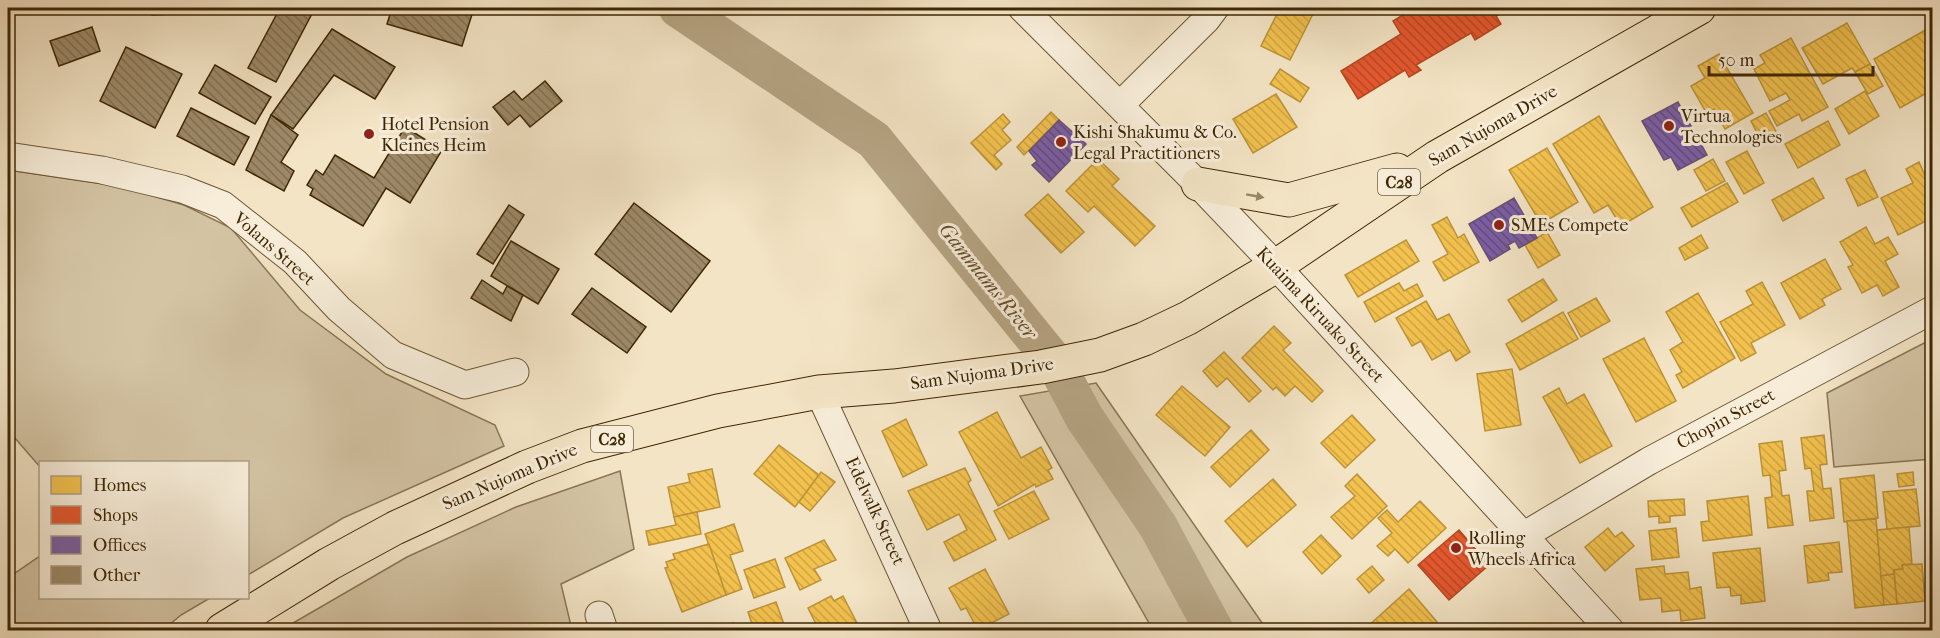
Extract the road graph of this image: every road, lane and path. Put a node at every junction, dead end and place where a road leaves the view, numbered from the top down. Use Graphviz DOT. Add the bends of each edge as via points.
graph roads {
  1 [pos="1022,8"];
  2 [pos="1215,8"];
  3 [pos="1699,8"];
  4 [pos="1120,105"];
  5 [pos="8,156"];
  6 [pos="1437,157"];
  7 [pos="1198,184"];
  8 [pos="1276,266"];
  9 [pos="1932,310"];
  10 [pos="515,372"];
  11 [pos="819,392"];
  12 [pos="1524,536"];
  13 [pos="222,630"];
  14 [pos="928,630"];
  15 [pos="1610,630"];
  1 -- 4 [label="street, Kuaima Riruako Street"];
  2 -- 4 [label="street"];
  3 -- 6 [label="highway, Sam Nujoma Drive / C28"];
  4 -- 7 [label="street, Kuaima Riruako Street"];
  5 -- 10 [label="street, Volans Street" via="102,170 182,189 222,205 295,262 339,309 393,354 465,385"];
  7 -- 6 [label="highway, one-way" via="1289,200"];
  6 -- 8 [label="highway, Sam Nujoma Drive / C28"];
  7 -- 8 [label="street, Kuaima Riruako Street"];
  8 -- 11 [label="highway, Sam Nujoma Drive / C28" via="1188,318 1100,355 1041,367"];
  8 -- 12 [label="street, Kuaima Riruako Street"];
  9 -- 12 [label="street, Chopin Street" via="1649,461"];
  11 -- 13 [label="highway, Sam Nujoma Drive / C28" via="582,446 527,467 395,528"];
  11 -- 14 [label="street, Edelvalk Street"];
  12 -- 15 [label="street, Kuaima Riruako Street"];
}
